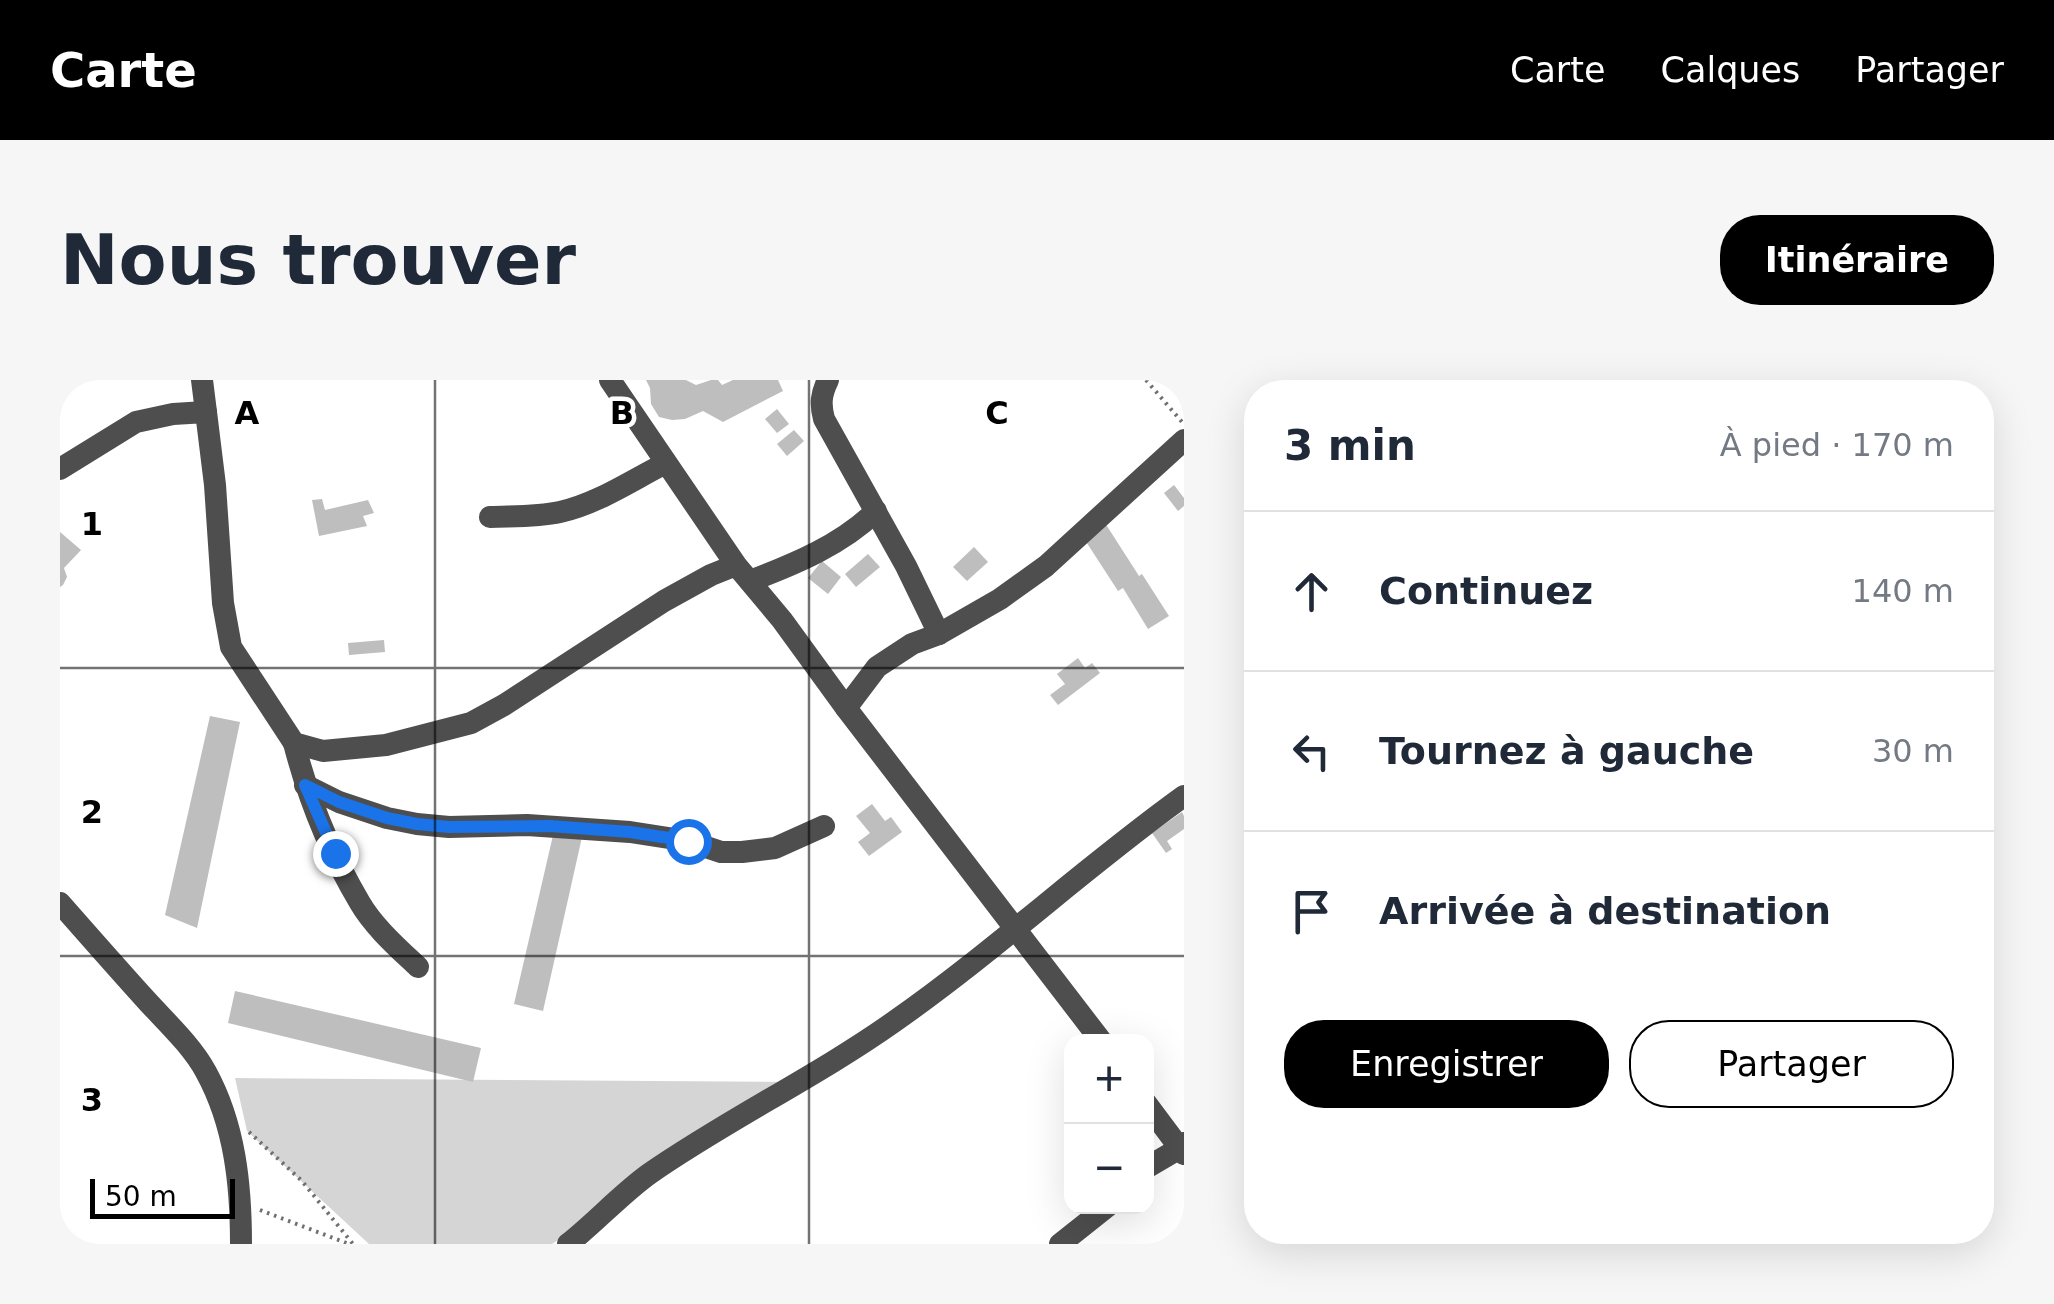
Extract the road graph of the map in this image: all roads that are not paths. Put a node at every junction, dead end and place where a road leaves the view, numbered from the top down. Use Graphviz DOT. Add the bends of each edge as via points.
graph roads {
  1 [pos="202,380"];
  2 [pos="610,380"];
  3 [pos="828,380"];
  4 [pos="206,412"];
  5 [pos="1184,440"];
  6 [pos="666,463"];
  7 [pos="60,468"];
  8 [pos="876,511"];
  9 [pos="490,517"];
  10 [pos="743,573"];
  11 [pos="939,634"];
  12 [pos="846,708"];
  13 [pos="294,743"];
  14 [pos="305,785"];
  15 [pos="1184,796"];
  16 [pos="824,826"];
  17 [pos="60,903"];
  18 [pos="1016,928"];
  19 [pos="418,967"];
  20 [pos="1096,1034"];
  21 [pos="1154,1113"];
  22 [pos="1183,1149"];
  23 [pos="1154,1164"];
  24 [pos="1098,1214"];
  25 [pos="241,1244"];
  26 [pos="568,1244"];
  27 [pos="1060,1244"];
  1 -- 4 [label="street"];
  2 -- 6 [label="street"];
  3 -- 8 [label="street" via="824,419"];
  4 -- 7 [label="street" via="136,422"];
  4 -- 13 [label="street" via="222,603 232,647"];
  5 -- 11 [label="street" via="1046,566"];
  6 -- 9 [label="street" via="564,512"];
  6 -- 10 [label="street"];
  8 -- 10 [label="street" via="837,541 780,569"];
  8 -- 11 [label="street"];
  10 -- 12 [label="street"];
  10 -- 13 [label="street" via="711,574 471,723 386,745 323,751"];
  11 -- 12 [label="street" via="877,668"];
  12 -- 18 [label="street"];
  13 -- 14 [label="street"];
  14 -- 16 [label="street" via="417,824 630,832 720,852 775,848"];
  14 -- 19 [label="street" via="361,905"];
  15 -- 18 [label="street"];
  17 -- 25 [label="street" via="208,1075 230,1133"];
  18 -- 20 [label="street"];
  18 -- 26 [label="street" via="894,1022 645,1177"];
  21 -- 22 [label="street"];
  22 -- 23 [label="street"];
  24 -- 27 [label="street"];
}
